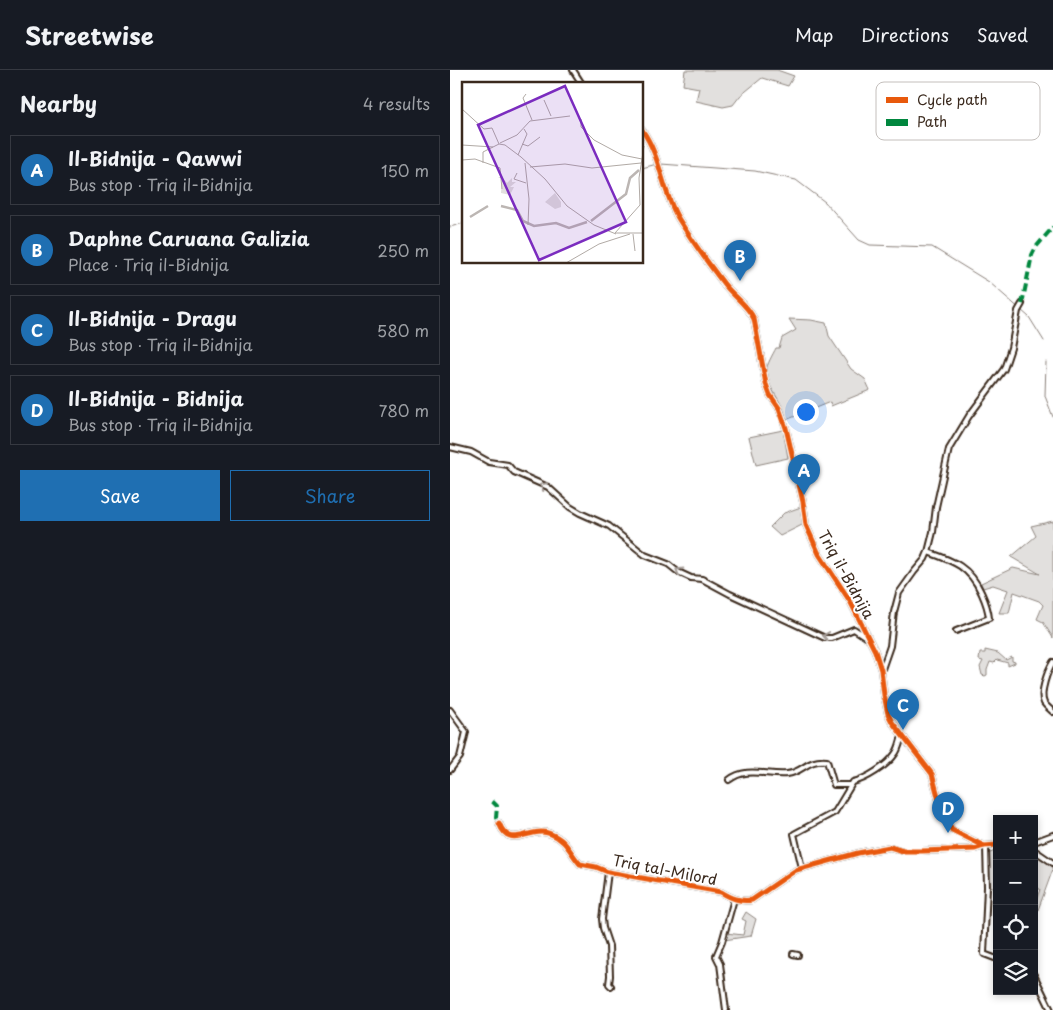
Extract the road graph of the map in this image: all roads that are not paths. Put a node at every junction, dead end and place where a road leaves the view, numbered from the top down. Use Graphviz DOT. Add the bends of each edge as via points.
graph roads {
  1 [pos="573,70"];
  2 [pos="581,82"];
  3 [pos="644,134"];
  4 [pos="1022,304"];
  5 [pos="450,447"];
  6 [pos="928,552"];
  7 [pos="956,631"];
  8 [pos="870,640"];
  9 [pos="1053,662"];
  10 [pos="881,670"];
  11 [pos="450,710"];
  12 [pos="1053,712"];
  13 [pos="902,736"];
  14 [pos="450,770"];
  15 [pos="729,780"];
  16 [pos="850,785"];
  17 [pos="499,823"];
  18 [pos="1053,835"];
  19 [pos="1038,841"];
  20 [pos="993,845"];
  21 [pos="985,846"];
  22 [pos="1038,853"];
  23 [pos="1053,862"];
  24 [pos="802,868"];
  25 [pos="608,872"];
  26 [pos="734,899"];
  27 [pos="793,954"];
  28 [pos="798,955"];
  29 [pos="993,957"];
  30 [pos="1038,983"];
  31 [pos="611,986"];
  32 [pos="726,1010"];
  33 [pos="1051,1010"];
  1 -- 2 [label="street"];
  3 -- 8 [label="street, Triq il-Bidnija" via="669,203 726,286 750,310 766,384 786,428 811,539"];
  4 -- 6 [label="street" via="1004,369 969,416 949,450"];
  8 -- 5 [label="street, one-way" via="854,629 826,638 702,579 691,578 639,552 609,526 570,507 548,487 514,472 508,465 489,462 471,452"];
  6 -- 7 [label="street" via="966,570 976,581 988,606 989,618"];
  6 -- 10 [label="street" via="899,593 890,646"];
  8 -- 10 [label="street, Triq il-Bidnija"];
  9 -- 12 [label="street" via="1046,673 1042,698"];
  10 -- 13 [label="street, Triq il-Bidnija" via="888,714"];
  11 -- 14 [label="street" via="466,732 460,757"];
  13 -- 16 [label="street" via="892,758 865,779"];
  13 -- 21 [label="street, Triq il-Bidnija" via="932,774 943,815 952,830"];
  15 -- 16 [label="street" via="735,775 750,772 789,774 820,760 827,761 834,785"];
  16 -- 24 [label="street" via="835,812 794,834"];
  17 -- 25 [label="street, Triq tal-Milord" via="504,831 516,838 533,832 551,834 569,847 580,864"];
  18 -- 19 [label="street"];
  20 -- 21 [label="street, Triq tal-Milord"];
  21 -- 24 [label="street, Triq tal-Milord" via="922,851 890,847"];
  21 -- 29 [label="street" via="984,954"];
  22 -- 23 [label="street"];
  24 -- 26 [label="street, Triq tal-Milord" via="752,900"];
  25 -- 26 [label="street, Triq tal-Milord" via="721,892"];
  25 -- 31 [label="street" via="602,919 609,946 608,984"];
  26 -- 32 [label="street" via="716,956"];
  27 -- 28 [label="street"];
  30 -- 33 [label="street"];
}
